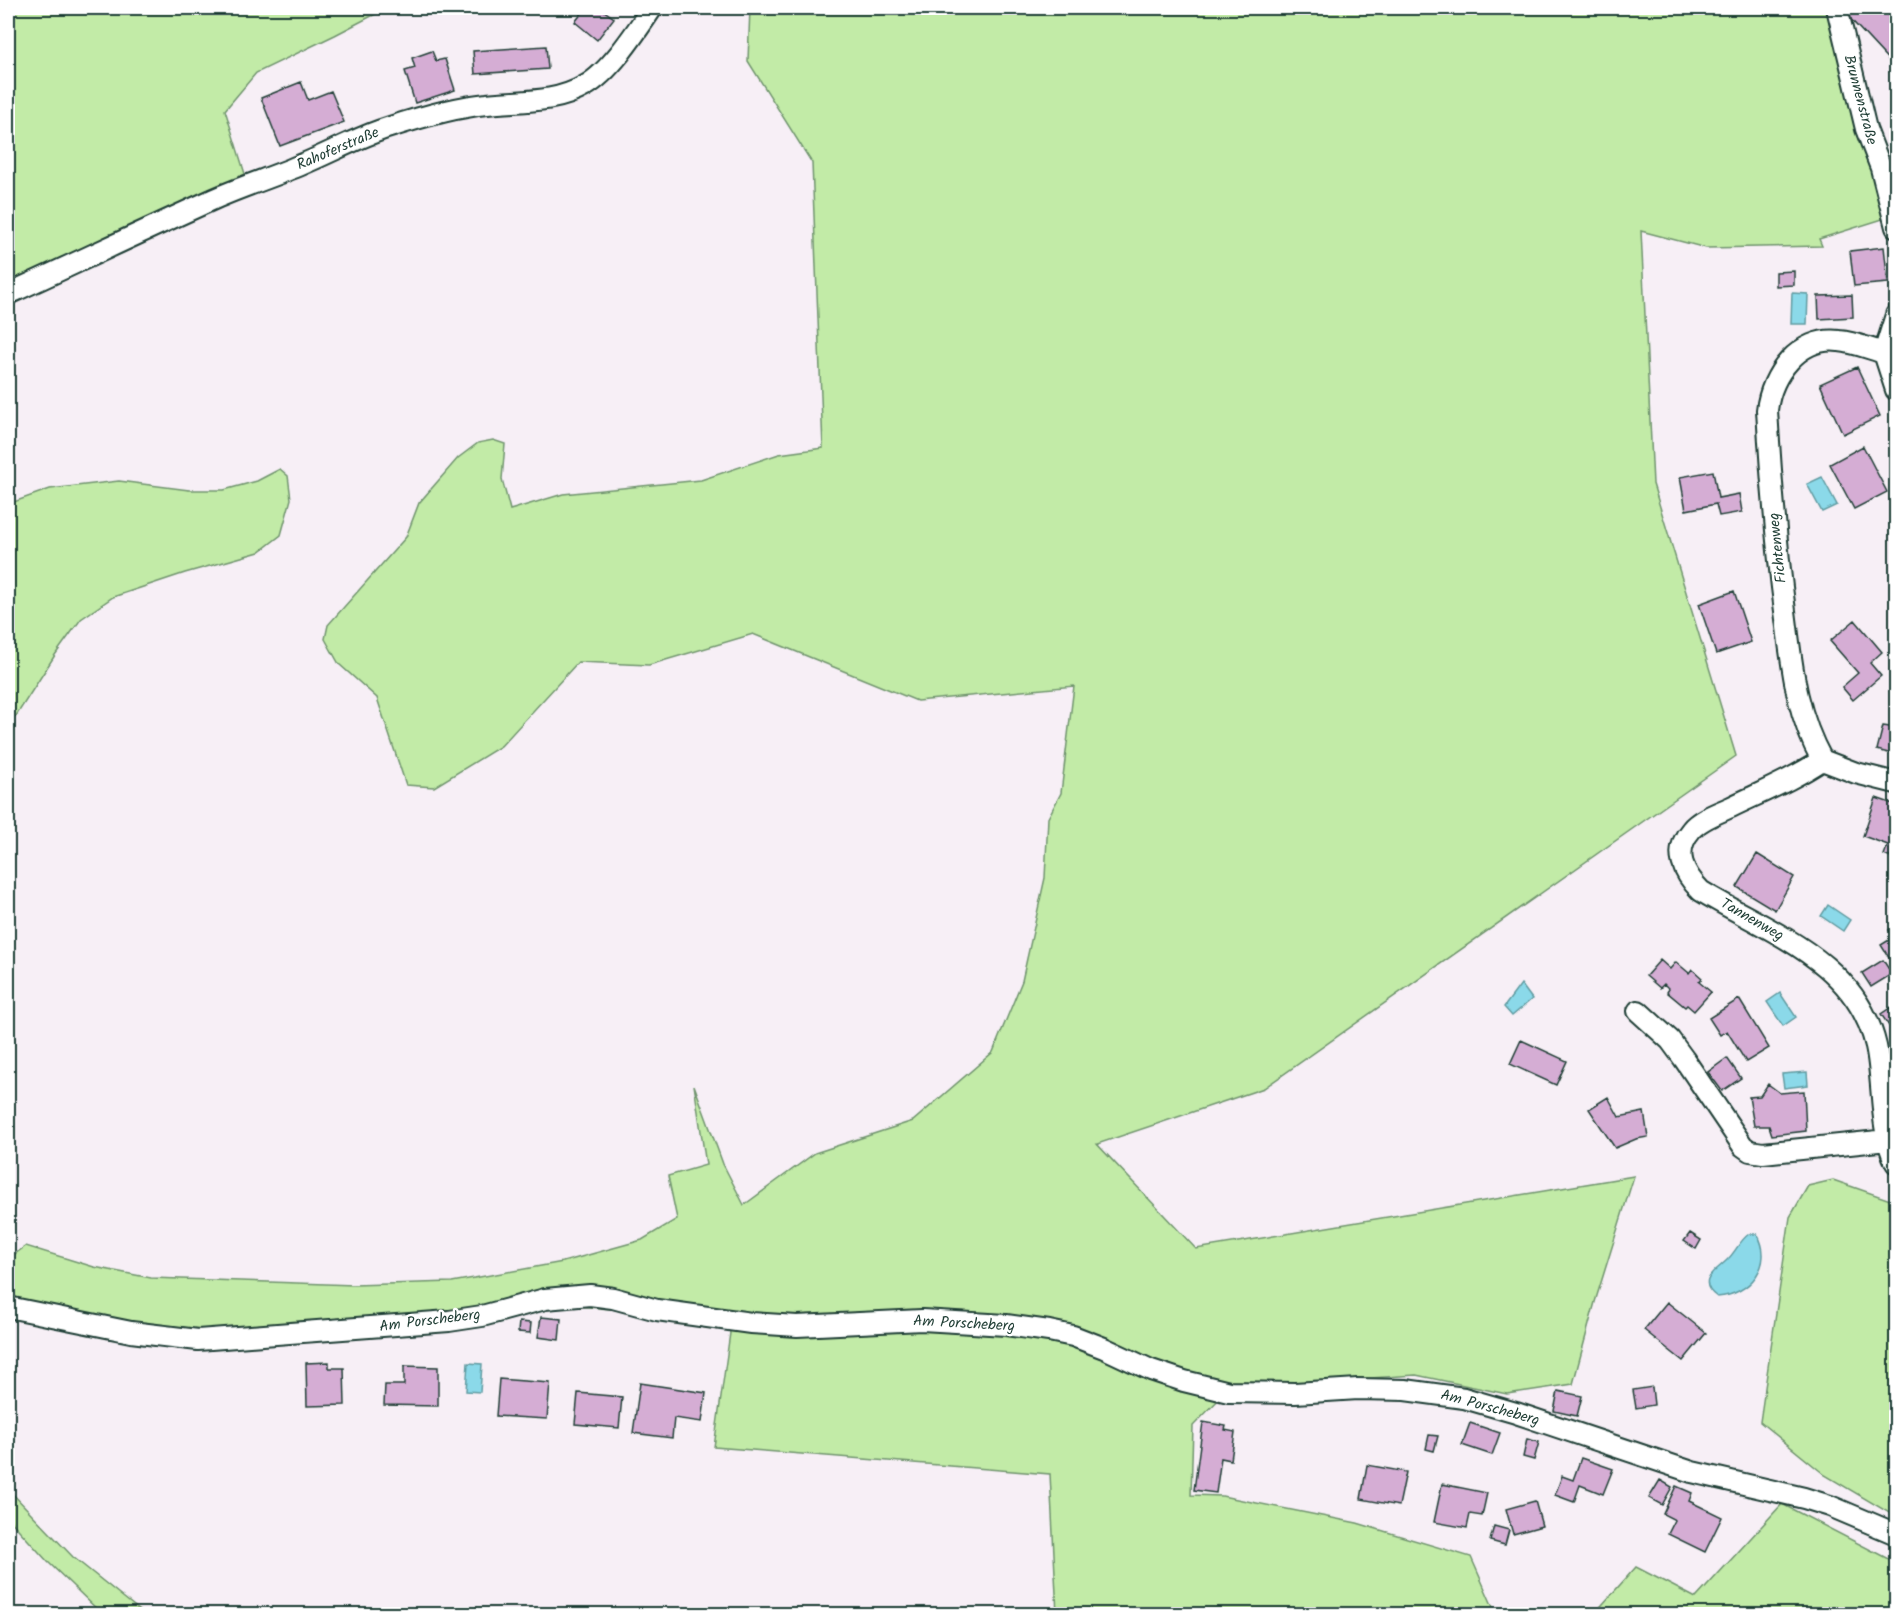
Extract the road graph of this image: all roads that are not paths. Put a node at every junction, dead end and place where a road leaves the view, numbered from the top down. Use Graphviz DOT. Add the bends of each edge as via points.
graph roads {
  1 [pos="652,8"];
  2 [pos="1837,8"];
  3 [pos="1896,227"];
  4 [pos="8,294"];
  5 [pos="1896,315"];
  6 [pos="1884,353"];
  7 [pos="1896,390"];
  8 [pos="1822,760"];
  9 [pos="1896,783"];
  10 [pos="1638,1011"];
  11 [pos="1888,1140"];
  12 [pos="1896,1163"];
  13 [pos="8,1307"];
  14 [pos="1896,1534"];
  1 -- 4 [label="street, Rahoferstraße" via="600,74 571,93 528,102 458,108 369,133"];
  2 -- 3 [label="street, Brunnenstraße" via="1866,129"];
  5 -- 6 [label="street"];
  6 -- 7 [label="street"];
  6 -- 8 [label="street, Fichtenweg" via="1841,341 1817,343 1791,359 1768,398 1779,565 1794,679 1806,728"];
  8 -- 9 [label="street"];
  8 -- 11 [label="street, Tannenweg" via="1691,830 1681,854 1683,867 1701,891 1810,954 1840,979 1863,1012 1876,1047"];
  10 -- 11 [label="street" via="1670,1040 1750,1151 1763,1153"];
  11 -- 12 [label="street, Tannenweg"];
  13 -- 14 [label="street, Am Porscheberg" via="131,1332 198,1340 449,1321 545,1299 590,1295 657,1310 751,1323 797,1326 922,1320 1006,1325 1073,1336 1151,1371 1229,1392 1405,1390 1464,1398 1598,1439 1661,1463 1830,1506"];
}
